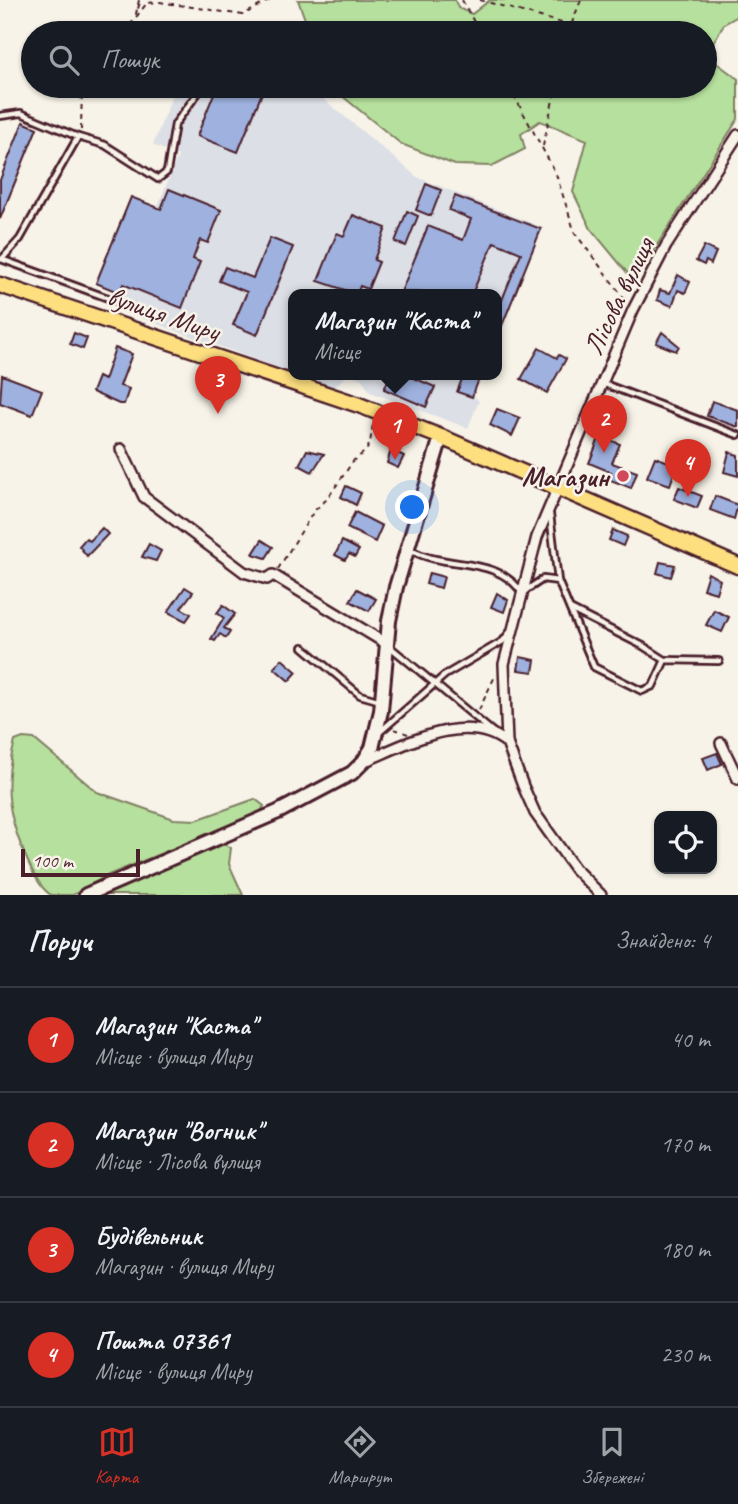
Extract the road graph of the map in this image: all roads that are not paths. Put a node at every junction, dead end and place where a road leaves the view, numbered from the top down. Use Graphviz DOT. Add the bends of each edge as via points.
graph roads {
  1 [pos="194,98"];
  2 [pos="0,116"];
  3 [pos="738,135"];
  4 [pos="78,137"];
  5 [pos="1,259"];
  6 [pos="0,285"];
  7 [pos="119,302"];
  8 [pos="601,383"];
  9 [pos="738,435"];
  10 [pos="441,437"];
  11 [pos="121,449"];
  12 [pos="557,487"];
  13 [pos="549,506"];
  14 [pos="406,547"];
  15 [pos="738,566"];
  16 [pos="558,581"];
  17 [pos="522,593"];
  18 [pos="569,608"];
  19 [pos="516,624"];
  20 [pos="387,644"];
  21 [pos="303,647"];
  22 [pos="665,660"];
  23 [pos="719,661"];
  24 [pos="433,685"];
  25 [pos="382,702"];
  26 [pos="494,732"];
  27 [pos="375,738"];
  28 [pos="506,743"];
  29 [pos="721,743"];
  30 [pos="364,761"];
  31 [pos="738,779"];
  32 [pos="86,895"];
  33 [pos="601,895"];
  1 -- 4 [label="lane" via="175,124 167,172 158,178 104,145"];
  2 -- 4 [label="lane" via="21,113"];
  3 -- 8 [label="street, Лісова вулиця" via="660,256"];
  4 -- 5 [label="lane" via="20,239"];
  5 -- 7 [label="lane"];
  6 -- 10 [label="main road, вулиця Миру"];
  8 -- 9 [label="lane"];
  8 -- 12 [label="street, Лісова вулиця"];
  10 -- 12 [label="main road, вулиця Миру"];
  10 -- 14 [label="street"];
  11 -- 20 [label="street" via="144,497 244,572 258,579 273,575"];
  12 -- 13 [label="street, Лісова вулиця"];
  12 -- 15 [label="main road, вулиця Миру"];
  13 -- 16 [label="lane"];
  13 -- 17 [label="street, Лісова вулиця"];
  14 -- 17 [label="lane" via="428,558 495,569 509,576"];
  14 -- 20 [label="street"];
  16 -- 17 [label="lane" via="543,579"];
  16 -- 18 [label="lane"];
  17 -- 19 [label="street, Лісова вулиця"];
  18 -- 22 [label="lane"];
  18 -- 22 [label="lane" via="589,661 602,673 649,690"];
  19 -- 24 [label="lane" via="503,641"];
  19 -- 28 [label="street, Лісова вулиця" via="504,664"];
  20 -- 24 [label="lane"];
  20 -- 25 [label="street"];
  21 -- 25 [label="lane" via="360,695"];
  22 -- 23 [label="lane"];
  24 -- 26 [label="lane"];
  24 -- 27 [label="lane"];
  25 -- 27 [label="street"];
  26 -- 28 [label="street"];
  26 -- 30 [label="street" via="471,729 423,738"];
  27 -- 30 [label="street"];
  28 -- 33 [label="street" via="536,813 575,869"];
  29 -- 31 [label="street"];
  30 -- 32 [label="street" via="352,773 278,812"];
}
